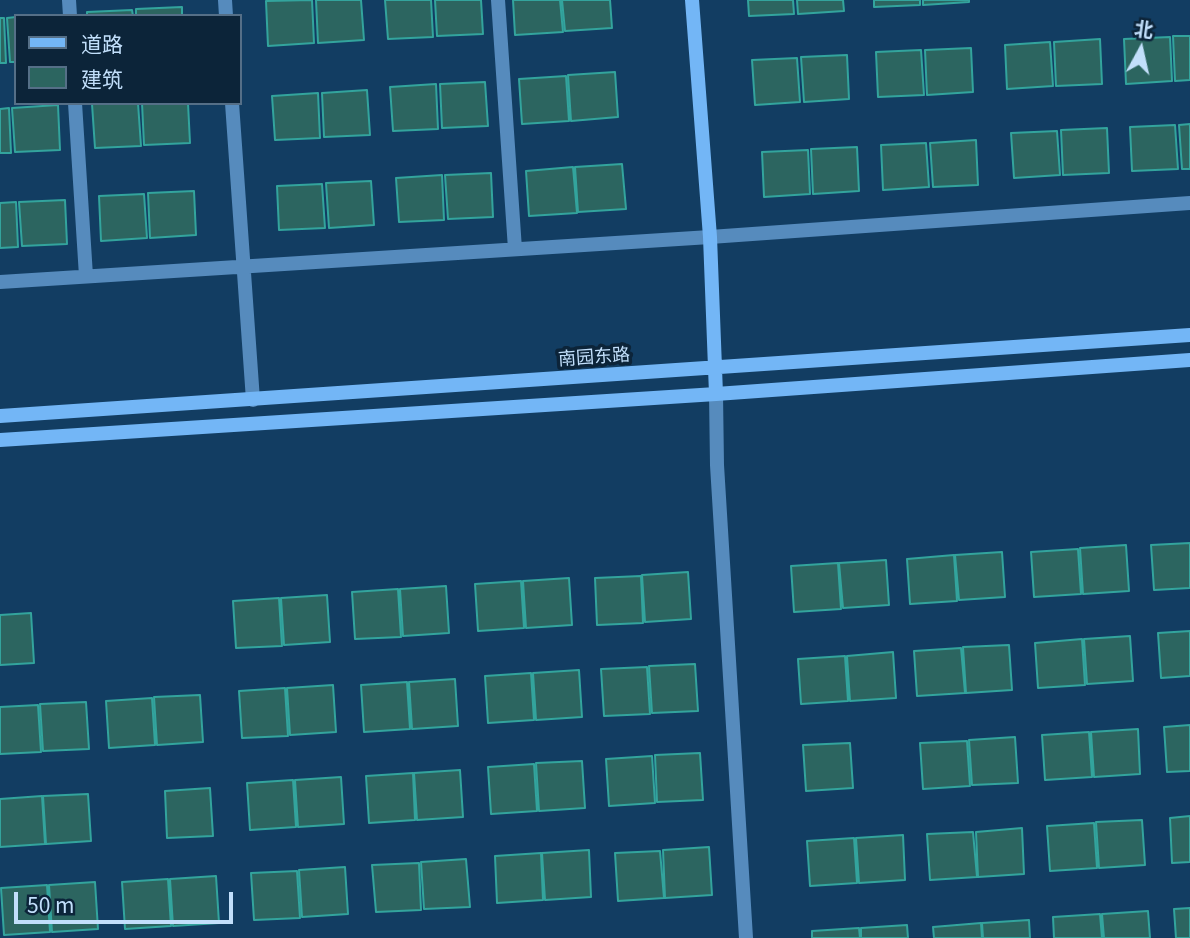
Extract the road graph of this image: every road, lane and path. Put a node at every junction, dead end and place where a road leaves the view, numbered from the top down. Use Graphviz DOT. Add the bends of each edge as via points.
graph roads {
  1 [pos="498,0"];
  2 [pos="692,0"];
  3 [pos="75,105"];
  4 [pos="232,105"];
  5 [pos="1190,203"];
  6 [pos="710,237"];
  7 [pos="515,249"];
  8 [pos="242,267"];
  9 [pos="86,276"];
  10 [pos="0,282"];
  11 [pos="1190,335"];
  12 [pos="1190,360"];
  13 [pos="716,366"];
  14 [pos="716,394"];
  15 [pos="253,400"];
  16 [pos="0,416"];
  17 [pos="0,440"];
  18 [pos="746,938"];
  1 -- 7 [label="street"];
  2 -- 6 [label="main road"];
  3 -- 9 [label="street"];
  4 -- 8 [label="street"];
  5 -- 6 [label="street"];
  6 -- 7 [label="street"];
  6 -- 13 [label="main road"];
  7 -- 8 [label="street"];
  8 -- 9 [label="street"];
  8 -- 15 [label="street"];
  9 -- 10 [label="street"];
  11 -- 13 [label="main road, 南园东路"];
  12 -- 14 [label="main road"];
  13 -- 14 [label="main road"];
  13 -- 15 [label="main road, 南园东路"];
  14 -- 17 [label="main road"];
  14 -- 18 [label="street"];
  15 -- 16 [label="main road, 南园东路"];
}
